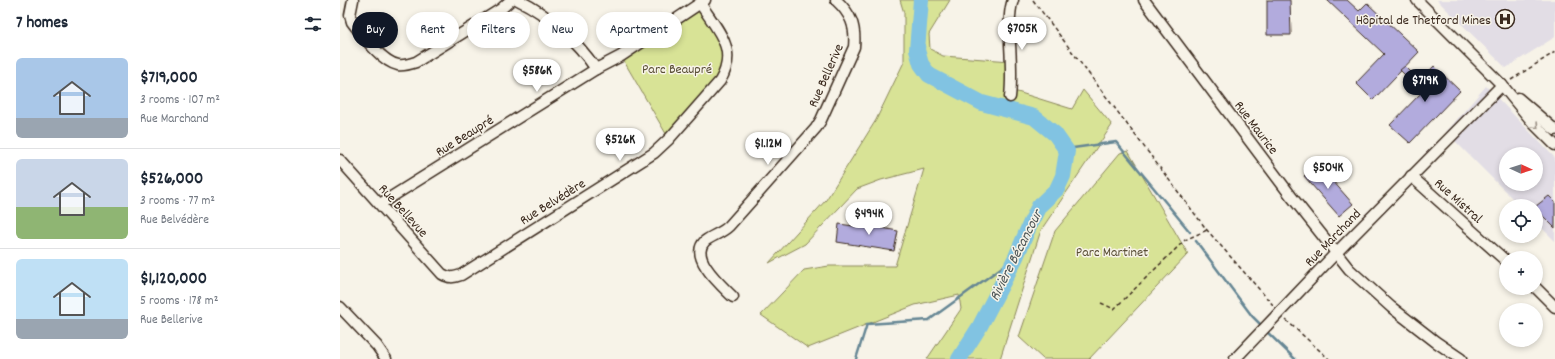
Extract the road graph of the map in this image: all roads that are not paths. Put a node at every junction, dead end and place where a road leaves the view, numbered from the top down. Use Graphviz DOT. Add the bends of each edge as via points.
graph roads {
  1 [pos="353,0"];
  2 [pos="511,0"];
  3 [pos="518,0"];
  4 [pos="836,0"];
  5 [pos="1013,0"];
  6 [pos="1144,0"];
  7 [pos="1417,0"];
  8 [pos="703,2"];
  9 [pos="596,69"];
  10 [pos="1502,85"];
  11 [pos="1010,97"];
  12 [pos="1555,130"];
  13 [pos="1555,145"];
  14 [pos="340,160"];
  15 [pos="1411,176"];
  16 [pos="380,204"];
  17 [pos="1335,254"];
  18 [pos="1499,255"];
  19 [pos="448,277"];
  20 [pos="1543,295"];
  21 [pos="733,297"];
  22 [pos="1555,306"];
  23 [pos="340,307"];
  24 [pos="386,359"];
  25 [pos="1235,359"];
  26 [pos="1461,359"];
  1 -- 2 [label="street" via="350,15 352,22 386,60 400,66 416,62 501,9"];
  3 -- 9 [label="street" via="548,18 577,45"];
  4 -- 21 [label="street, Rue Bellerive" via="846,9 850,18 855,37 854,47 816,128 729,226 706,241 700,250 702,262"];
  5 -- 11 [label="street" via="1010,12"];
  6 -- 17 [label="street, Rue Maurice"];
  7 -- 10 [label="street"];
  8 -- 9 [label="street, Rue Beaupré" via="621,56"];
  8 -- 19 [label="street, Rue Belvédère" via="726,44 728,63 720,82 669,139 654,153 461,275"];
  9 -- 16 [label="street, Rue Beaupré"];
  10 -- 12 [label="street"];
  10 -- 13 [label="street, one-way"];
  10 -- 15 [label="street, Rue Marchand"];
  14 -- 16 [label="street, Rue Bellevue"];
  15 -- 17 [label="street, Rue Marchand"];
  15 -- 18 [label="street, Rue Mistral"];
  16 -- 19 [label="street, Rue Bellevue" via="442,274"];
  17 -- 25 [label="street, Rue Marchand"];
  17 -- 26 [label="street, Rue Maurice" via="1356,278"];
  20 -- 22 [label="street"];
  23 -- 24 [label="street"];
}
